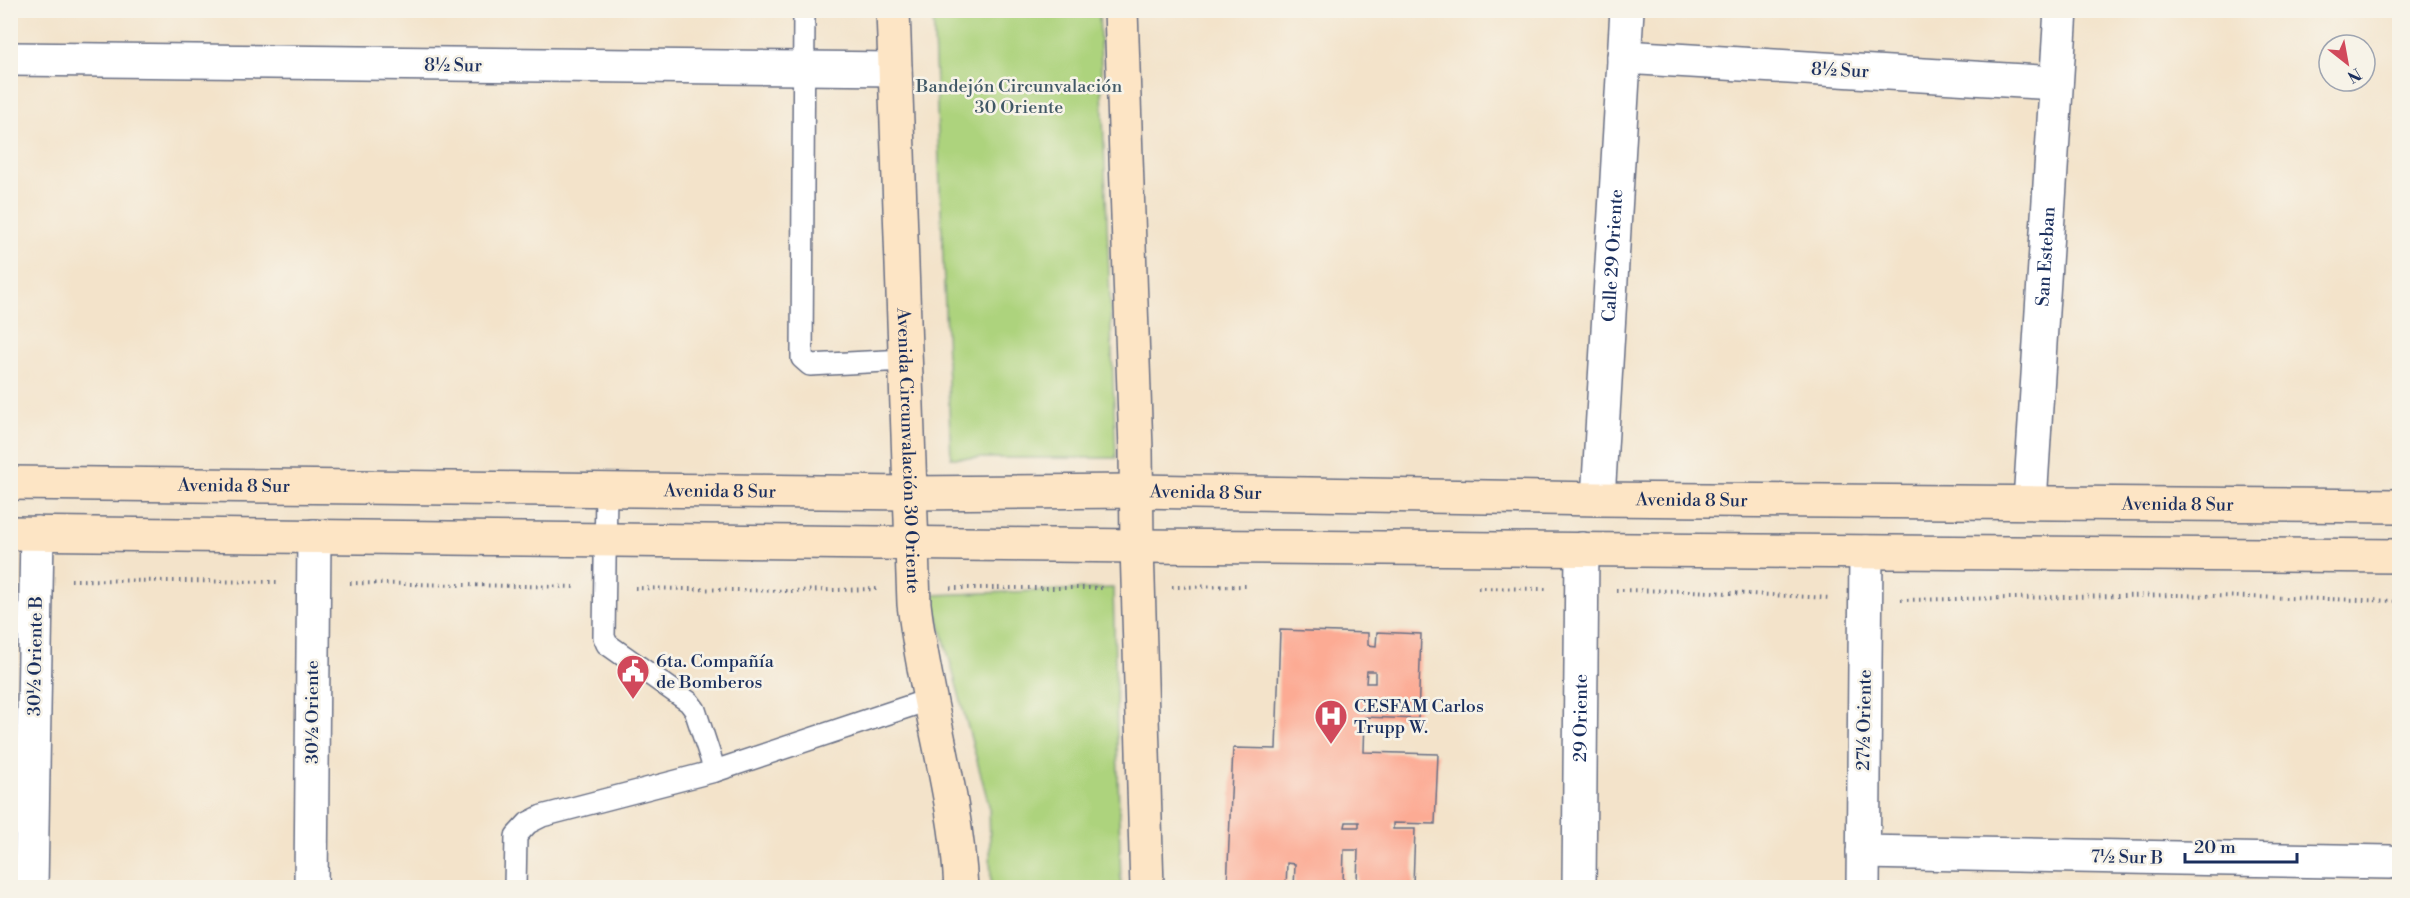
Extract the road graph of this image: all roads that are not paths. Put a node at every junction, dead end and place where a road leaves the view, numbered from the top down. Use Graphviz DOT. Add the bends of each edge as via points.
graph roads {
  1 [pos="804,10"];
  2 [pos="893,10"];
  3 [pos="1121,10"];
  4 [pos="1627,10"];
  5 [pos="2061,10"];
  6 [pos="1624,57"];
  7 [pos="10,59"];
  8 [pos="805,69"];
  9 [pos="895,69"];
  10 [pos="2056,83"];
  11 [pos="905,360"];
  12 [pos="10,483"];
  13 [pos="606,490"];
  14 [pos="1137,491"];
  15 [pos="909,493"];
  16 [pos="1598,499"];
  17 [pos="2030,502"];
  18 [pos="2400,506"];
  19 [pos="24,533"];
  20 [pos="314,536"];
  21 [pos="606,538"];
  22 [pos="910,542"];
  23 [pos="1137,546"];
  24 [pos="1582,549"];
  25 [pos="1866,552"];
  26 [pos="2400,556"];
  27 [pos="931,699"];
  28 [pos="715,771"];
  29 [pos="1863,852"];
  30 [pos="2390,862"];
  31 [pos="31,888"];
  32 [pos="311,888"];
  33 [pos="515,888"];
  34 [pos="961,888"];
  35 [pos="1147,888"];
  36 [pos="1579,888"];
  37 [pos="1863,888"];
  1 -- 8 [label="lane"];
  2 -- 9 [label="main road, Avenida Circunvalación 30 Oriente"];
  3 -- 14 [label="main road"];
  4 -- 6 [label="street, Calle 29 Oriente"];
  5 -- 10 [label="street, San Esteban"];
  6 -- 10 [label="street, 8½ Sur"];
  6 -- 16 [label="street, Calle 29 Oriente"];
  7 -- 8 [label="street, 8½ Sur"];
  8 -- 9 [label="street, 8½ Sur"];
  8 -- 11 [label="lane" via="802,358 810,365"];
  9 -- 11 [label="main road, Avenida Circunvalación 30 Oriente"];
  10 -- 17 [label="street, San Esteban"];
  11 -- 15 [label="main road, Avenida Circunvalación 30 Oriente"];
  12 -- 13 [label="main road, Avenida 8 Sur"];
  13 -- 15 [label="main road, Avenida 8 Sur"];
  13 -- 21 [label="lane"];
  14 -- 15 [label="main road, Avenida 8 Sur"];
  14 -- 16 [label="main road, Avenida 8 Sur"];
  14 -- 23 [label="main road"];
  15 -- 22 [label="main road, Avenida Circunvalación 30 Oriente"];
  16 -- 17 [label="main road, Avenida 8 Sur"];
  17 -- 18 [label="main road, Avenida 8 Sur"];
  19 -- 20 [label="main road"];
  19 -- 31 [label="street, 30½ Oriente B" via="36,579"];
  20 -- 21 [label="main road"];
  20 -- 32 [label="street, 30½ Oriente"];
  21 -- 22 [label="main road"];
  21 -- 28 [label="lane" via="607,644 696,710"];
  22 -- 23 [label="main road"];
  22 -- 27 [label="main road, Avenida Circunvalación 30 Oriente" via="919,647"];
  23 -- 24 [label="main road"];
  23 -- 35 [label="main road"];
  24 -- 25 [label="main road"];
  24 -- 36 [label="street, 29 Oriente"];
  25 -- 26 [label="main road"];
  25 -- 29 [label="street, 27½ Oriente"];
  27 -- 28 [label="lane"];
  27 -- 34 [label="main road, Avenida Circunvalación 30 Oriente" via="954,812"];
  28 -- 33 [label="lane" via="528,823 516,836"];
  29 -- 30 [label="street, 7½ Sur B"];
  29 -- 37 [label="street, 27½ Oriente"];
}
